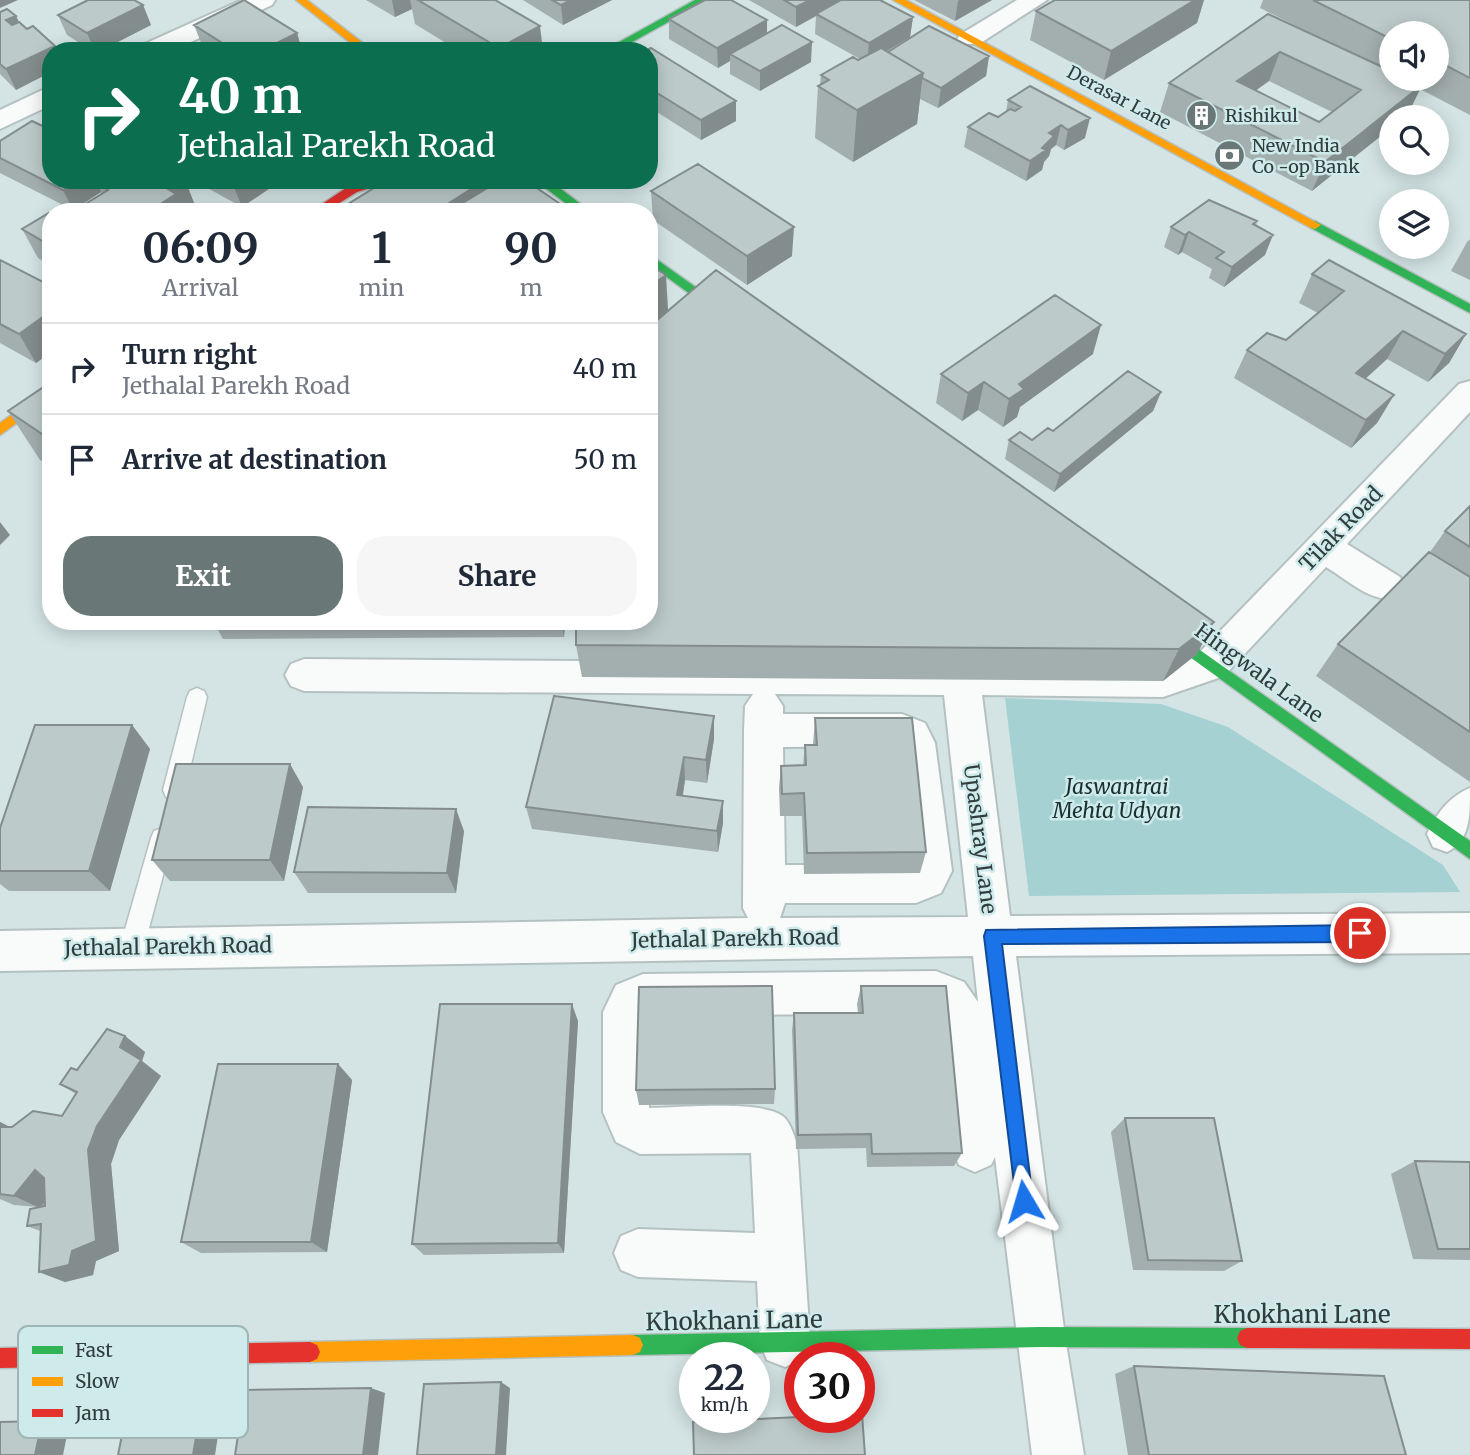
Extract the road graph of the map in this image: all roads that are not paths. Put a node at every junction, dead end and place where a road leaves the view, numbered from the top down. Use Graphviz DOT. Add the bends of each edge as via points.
graph roads {
  1 [pos="263,0"];
  2 [pos="301,0"];
  3 [pos="704,0"];
  4 [pos="898,0"];
  5 [pos="1035,0"];
  6 [pos="970,39"];
  7 [pos="169,42"];
  8 [pos="356,42"];
  9 [pos="625,42"];
  10 [pos="42,97"];
  11 [pos="4,112"];
  12 [pos="350,189"];
  13 [pos="553,189"];
  14 [pos="329,203"];
  15 [pos="573,203"];
  16 [pos="658,265"];
  17 [pos="1470,309"];
  18 [pos="750,332"];
  19 [pos="1470,393"];
  20 [pos="42,398"];
  21 [pos="0,430"];
  22 [pos="1323,547"];
  23 [pos="1387,587"];
  24 [pos="1141,614"];
  25 [pos="1211,664"];
  26 [pos="304,675"];
  27 [pos="764,679"];
  28 [pos="961,680"];
  29 [pos="197,697"];
  30 [pos="763,731"];
  31 [pos="924,807"];
  32 [pos="976,808"];
  33 [pos="1462,830"];
  34 [pos="764,884"];
  35 [pos="1470,933"];
  36 [pos="992,936"];
  37 [pos="765,938"];
  38 [pos="841,938"];
  39 [pos="132,947"];
  40 [pos="0,951"];
  41 [pos="844,992"];
  42 [pos="990,1093"];
  43 [pos="975,1149"];
  44 [pos="638,1253"];
  45 [pos="780,1258"];
  46 [pos="1040,1337"];
  47 [pos="1470,1339"];
  48 [pos="784,1342"];
  49 [pos="785,1342"];
  50 [pos="248,1353"];
  51 [pos="0,1358"];
  52 [pos="18,1358"];
  53 [pos="1058,1455"];
  1 -- 7 [label="street"];
  2 -- 8 [label="street"];
  3 -- 9 [label="street"];
  4 -- 6 [label="street, Derasar Lane"];
  5 -- 6 [label="street"];
  6 -- 17 [label="street, Derasar Lane"];
  10 -- 11 [label="street"];
  12 -- 14 [label="street"];
  13 -- 15 [label="street"];
  16 -- 18 [label="street"];
  19 -- 22 [label="street, Tilak Road"];
  20 -- 21 [label="street"];
  22 -- 23 [label="street"];
  22 -- 25 [label="street, Tilak Road"];
  24 -- 25 [label="street, Hingwala Lane"];
  25 -- 28 [label="street" via="1163,681"];
  25 -- 33 [label="street, Hingwala Lane"];
  26 -- 27 [label="street"];
  27 -- 28 [label="street"];
  27 -- 30 [label="street"];
  28 -- 32 [label="street, Upashray Lane"];
  29 -- 39 [label="lane"];
  30 -- 31 [label="street" via="902,730 916,743"];
  30 -- 34 [label="street"];
  31 -- 32 [label="street"];
  31 -- 34 [label="street" via="931,871 926,880 916,884"];
  32 -- 36 [label="street, Upashray Lane"];
  34 -- 37 [label="street"];
  35 -- 36 [label="street, Jethalal Parekh Road"];
  36 -- 38 [label="street, Jethalal Parekh Road"];
  36 -- 42 [label="street, Upashray Lane"];
  37 -- 38 [label="street, Jethalal Parekh Road"];
  37 -- 39 [label="street, Jethalal Parekh Road"];
  38 -- 41 [label="street"];
  39 -- 40 [label="street, Jethalal Parekh Road"];
  41 -- 42 [label="street" via="936,992 949,997 959,1009"];
  41 -- 45 [label="street" via="643,995 631,1000 625,1012 626,1112 632,1126 640,1131 755,1130 767,1132 774,1143"];
  42 -- 43 [label="street"];
  42 -- 46 [label="street, Upashray Lane"];
  44 -- 45 [label="street"];
  45 -- 49 [label="street"];
  46 -- 47 [label="street, Khokhani Lane"];
  46 -- 49 [label="street, Khokhani Lane"];
  46 -- 53 [label="street, Upashray Lane"];
  48 -- 50 [label="street, Khokhani Lane"];
  51 -- 52 [label="street, Khokhani Lane"];
}
